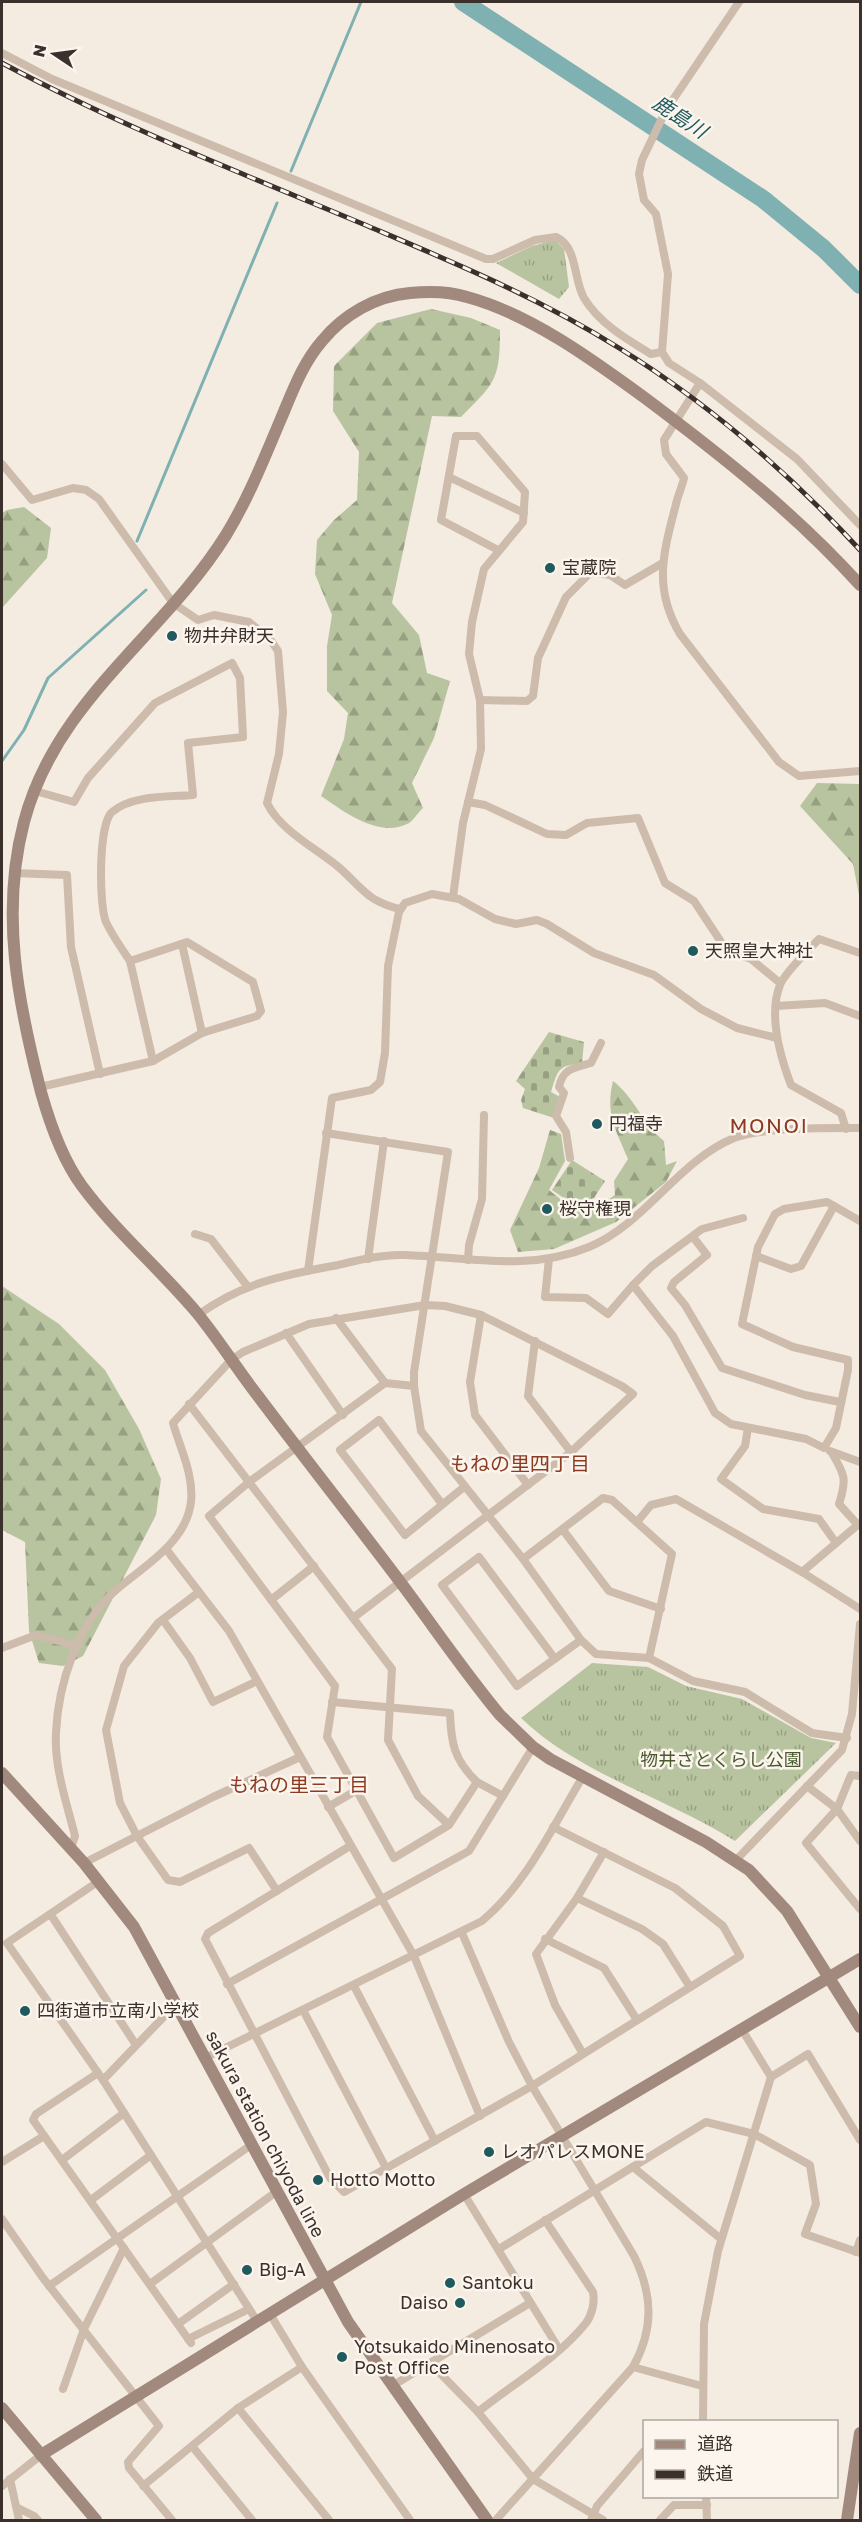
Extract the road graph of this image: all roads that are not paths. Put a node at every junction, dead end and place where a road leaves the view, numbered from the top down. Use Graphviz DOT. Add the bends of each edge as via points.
graph roads {
  1 [pos="739,2"];
  2 [pos="2,53"];
  3 [pos="662,352"];
  4 [pos="700,383"];
  5 [pos="675,420"];
  6 [pos="2,464"];
  7 [pos="449,477"];
  8 [pos="524,513"];
  9 [pos="861,525"];
  10 [pos="498,550"];
  11 [pos="661,564"];
  12 [pos="861,585"];
  13 [pos="173,603"];
  14 [pos="480,700"];
  15 [pos="861,771"];
  16 [pos="35,790"];
  17 [pos="468,802"];
  18 [pos="13,873"];
  19 [pos="453,897"];
  20 [pos="400,909"];
  21 [pos="182,944"];
  22 [pos="861,954"];
  23 [pos="130,962"];
  24 [pos="780,983"];
  25 [pos="776,1006"];
  26 [pos="861,1016"];
  27 [pos="202,1033"];
  28 [pos="777,1038"];
  29 [pos="601,1043"];
  30 [pos="153,1061"];
  31 [pos="100,1074"];
  32 [pos="40,1087"];
  33 [pos="484,1115"];
  34 [pos="861,1128"];
  35 [pos="846,1129"];
  36 [pos="326,1133"];
  37 [pos="384,1141"];
  38 [pos="570,1158"];
  39 [pos="834,1206"];
  40 [pos="743,1218"];
  41 [pos="861,1221"];
  42 [pos="195,1234"];
  43 [pos="693,1237"];
  44 [pos="433,1256"];
  45 [pos="756,1256"];
  46 [pos="368,1259"];
  47 [pos="549,1259"];
  48 [pos="468,1260"];
  49 [pos="308,1270"];
  50 [pos="633,1285"];
  51 [pos="248,1287"];
  52 [pos="425,1305"];
  53 [pos="198,1315"];
  54 [pos="481,1315"];
  55 [pos="336,1318"];
  56 [pos="286,1333"];
  57 [pos="535,1341"];
  58 [pos="231,1360"];
  59 [pos="385,1383"];
  60 [pos="414,1386"];
  61 [pos="840,1402"];
  62 [pos="189,1404"];
  63 [pos="343,1415"];
  64 [pos="748,1428"];
  65 [pos="298,1449"];
  66 [pos="828,1450"];
  67 [pos="571,1452"];
  68 [pos="861,1462"];
  69 [pos="249,1482"];
  70 [pos="528,1485"];
  71 [pos="464,1487"];
  72 [pos="442,1504"];
  73 [pos="488,1515"];
  74 [pos="637,1522"];
  75 [pos="859,1523"];
  76 [pos="563,1530"];
  77 [pos="836,1543"];
  78 [pos="166,1549"];
  79 [pos="523,1559"];
  80 [pos="314,1566"];
  81 [pos="802,1572"];
  82 [pos="400,1582"];
  83 [pos="199,1592"];
  84 [pos="271,1600"];
  85 [pos="861,1609"];
  86 [pos="661,1610"];
  87 [pos="353,1618"];
  88 [pos="163,1620"];
  89 [pos="861,1624"];
  90 [pos="581,1640"];
  91 [pos="78,1646"];
  92 [pos="2,1648"];
  93 [pos="650,1658"];
  94 [pos="555,1659"];
  95 [pos="257,1681"];
  96 [pos="332,1702"];
  97 [pos="390,1708"];
  98 [pos="856,1714"];
  99 [pos="847,1738"];
  100 [pos="533,1747"];
  101 [pos="300,1757"];
  102 [pos="2,1773"];
  103 [pos="861,1776"];
  104 [pos="582,1778"];
  105 [pos="477,1782"];
  106 [pos="807,1786"];
  107 [pos="357,1790"];
  108 [pos="503,1796"];
  109 [pos="328,1807"];
  110 [pos="837,1809"];
  111 [pos="449,1825"];
  112 [pos="553,1827"];
  113 [pos="137,1836"];
  114 [pos="861,1841"];
  115 [pos="350,1846"];
  116 [pos="71,1848"];
  117 [pos="604,1852"];
  118 [pos="736,1860"];
  119 [pos="84,1863"];
  120 [pos="99,1881"];
  121 [pos="278,1891"];
  122 [pos="577,1898"];
  123 [pos="381,1900"];
  124 [pos="861,1909"];
  125 [pos="51,1915"];
  126 [pos="462,1933"];
  127 [pos="546,1939"];
  128 [pos="414,1956"];
  129 [pos="861,1959"];
  130 [pos="831,1978"];
  131 [pos="227,1984"];
  132 [pos="354,1986"];
  133 [pos="690,1987"];
  134 [pos="176,2004"];
  135 [pos="303,2010"];
  136 [pos="637,2020"];
  137 [pos="861,2027"];
  138 [pos="741,2028"];
  139 [pos="254,2035"];
  140 [pos="136,2045"];
  141 [pos="583,2054"];
  142 [pos="205,2058"];
  143 [pos="100,2077"];
  144 [pos="771,2077"];
  145 [pos="532,2086"];
  146 [pos="124,2113"];
  147 [pos="480,2116"];
  148 [pos="754,2134"];
  149 [pos="44,2136"];
  150 [pos="562,2136"];
  151 [pos="861,2140"];
  152 [pos="435,2141"];
  153 [pos="251,2145"];
  154 [pos="152,2155"];
  155 [pos="62,2160"];
  156 [pos="2,2162"];
  157 [pos="633,2167"];
  158 [pos="386,2168"];
  159 [pos="596,2190"];
  160 [pos="276,2192"];
  161 [pos="464,2194"];
  162 [pos="178,2196"];
  163 [pos="91,2200"];
  164 [pos="2,2219"];
  165 [pos="545,2220"];
  166 [pos="118,2238"];
  167 [pos="722,2239"];
  168 [pos="861,2240"];
  169 [pos="208,2242"];
  170 [pos="124,2248"];
  171 [pos="499,2249"];
  172 [pos="858,2252"];
  173 [pos="325,2281"];
  174 [pos="150,2284"];
  175 [pos="234,2284"];
  176 [pos="49,2286"];
  177 [pos="530,2302"];
  178 [pos="249,2309"];
  179 [pos="270,2314"];
  180 [pos="257,2321"];
  181 [pos="178,2324"];
  182 [pos="84,2330"];
  183 [pos="559,2349"];
  184 [pos="430,2363"];
  185 [pos="302,2367"];
  186 [pos="633,2367"];
  187 [pos="392,2386"];
  188 [pos="702,2386"];
  189 [pos="63,2389"];
  190 [pos="136,2396"];
  191 [pos="2,2408"];
  192 [pos="237,2408"];
  193 [pos="478,2412"];
  194 [pos="703,2420"];
  195 [pos="861,2433"];
  196 [pos="192,2446"];
  197 [pos="643,2453"];
  198 [pos="41,2455"];
  199 [pos="10,2479"];
  200 [pos="533,2479"];
  201 [pos="2,2486"];
  202 [pos="143,2486"];
  203 [pos="706,2501"];
  204 [pos="18,2508"];
  205 [pos="592,2517"];
  206 [pos="19,2520"];
  207 [pos="38,2520"];
  208 [pos="96,2520"];
  209 [pos="172,2520"];
  210 [pos="252,2520"];
  211 [pos="329,2520"];
  212 [pos="410,2520"];
  213 [pos="488,2520"];
  214 [pos="496,2520"];
  215 [pos="603,2520"];
  216 [pos="660,2520"];
  217 [pos="707,2520"];
  218 [pos="847,2520"];
  1 -- 3 [label="street" via="666,110 642,160 639,174 644,200 656,214 668,274"];
  2 -- 3 [label="street" via="52,80 486,259 535,240 556,237 568,246 578,283 594,311 621,336 651,354"];
  3 -- 4 [label="street" via="669,363"];
  4 -- 5 [label="street"];
  4 -- 9 [label="street" via="797,459"];
  5 -- 11 [label="street" via="663,447 684,478"];
  5 -- 12 [label="street" via="824,544"];
  5 -- 13 [label="street" via="594,361 483,302 433,291 401,293 369,304 339,323 304,365 259,471 226,535"];
  6 -- 13 [label="street" via="32,500 73,488 86,490 99,499"];
  7 -- 8 [label="street"];
  7 -- 8 [label="street" via="456,436 477,436 525,492"];
  7 -- 10 [label="street" via="441,520"];
  8 -- 10 [label="street" via="523,522"];
  10 -- 14 [label="street" via="484,569 469,640 470,666"];
  11 -- 14 [label="street" via="625,585 610,575 591,572 566,597 538,658 533,696 527,701"];
  11 -- 15 [label="street" via="667,612 699,661 779,762 799,776"];
  13 -- 16 [label="street" via="78,712 56,745"];
  13 -- 20 [label="street" via="198,620 214,615 249,622 270,639 278,651 283,712 279,754 267,803 270,810 372,898"];
  14 -- 17 [label="street" via="481,749"];
  16 -- 18 [label="street" via="24,819"];
  16 -- 23 [label="street" via="74,802 88,777 155,703 232,663 240,678 243,737 188,743 193,795 140,800 111,813 106,824 101,872 105,920"];
  17 -- 19 [label="street"];
  17 -- 24 [label="street" via="485,805 547,834 566,835 586,823 638,818 665,883 694,901 727,951 751,959"];
  18 -- 31 [label="street" via="67,875 71,947"];
  18 -- 32 [label="street" via="10,924 15,971"];
  19 -- 20 [label="street" via="424,895"];
  19 -- 28 [label="street" via="495,919 516,924 537,920 547,924 594,953 654,975 701,1009 737,1028"];
  20 -- 36 [label="street" via="388,966 383,1075 371,1090 332,1098"];
  21 -- 23 [label="street"];
  21 -- 27 [label="street"];
  21 -- 27 [label="street" via="187,942 253,982 261,1011 257,1016"];
  22 -- 24 [label="street" via="819,939"];
  23 -- 30 [label="street"];
  24 -- 25 [label="street"];
  25 -- 26 [label="street" via="825,1002"];
  25 -- 28 [label="street"];
  27 -- 30 [label="street"];
  28 -- 35 [label="street" via="791,1085 841,1113"];
  29 -- 38 [label="street" via="591,1063 567,1070 561,1076 559,1087 564,1093 556,1116 566,1132"];
  30 -- 31 [label="street"];
  31 -- 32 [label="street"];
  32 -- 53 [label="street" via="63,1155 80,1184"];
  33 -- 48 [label="street" via="482,1199"];
  34 -- 35 [label="street"];
  35 -- 47 [label="street" via="735,1138 703,1156 620,1228 590,1247"];
  36 -- 37 [label="street"];
  36 -- 49 [label="street"];
  37 -- 44 [label="street" via="448,1152"];
  37 -- 46 [label="street"];
  39 -- 41 [label="street"];
  39 -- 45 [label="street" via="821,1201 776,1214"];
  39 -- 45 [label="street" via="801,1266 791,1269"];
  40 -- 43 [label="street" via="702,1228"];
  42 -- 51 [label="street" via="211,1239"];
  43 -- 50 [label="street"];
  43 -- 61 [label="street" via="707,1255 671,1288 722,1368"];
  44 -- 46 [label="street"];
  44 -- 48 [label="street"];
  44 -- 52 [label="street"];
  45 -- 61 [label="street" via="742,1324 793,1347 848,1360"];
  46 -- 49 [label="street"];
  47 -- 48 [label="street"];
  47 -- 50 [label="street" via="545,1297 586,1298 608,1314"];
  49 -- 51 [label="street"];
  50 -- 64 [label="street" via="673,1336 715,1413 731,1424"];
  51 -- 53 [label="street"];
  52 -- 54 [label="street"];
  52 -- 55 [label="street"];
  52 -- 60 [label="street"];
  53 -- 58 [label="street"];
  54 -- 57 [label="street"];
  54 -- 70 [label="street" via="470,1382 475,1415"];
  55 -- 56 [label="street"];
  55 -- 59 [label="street"];
  56 -- 58 [label="street"];
  56 -- 63 [label="street"];
  57 -- 67 [label="street" via="528,1396"];
  57 -- 67 [label="street" via="633,1394"];
  58 -- 62 [label="street"];
  58 -- 65 [label="street"];
  59 -- 60 [label="street"];
  59 -- 63 [label="street"];
  60 -- 71 [label="street" via="421,1431"];
  61 -- 66 [label="street"];
  62 -- 69 [label="street"];
  62 -- 78 [label="street" via="173,1423 188,1466 191,1502 178,1533"];
  63 -- 65 [label="street"];
  64 -- 66 [label="street" via="806,1439"];
  64 -- 77 [label="street" via="745,1446 721,1479 763,1509 819,1519"];
  65 -- 69 [label="street"];
  65 -- 82 [label="street"];
  66 -- 68 [label="street"];
  66 -- 75 [label="street" via="846,1484 839,1504"];
  67 -- 70 [label="street"];
  69 -- 80 [label="street"];
  69 -- 84 [label="street" via="209,1516"];
  70 -- 73 [label="street"];
  71 -- 72 [label="street"];
  71 -- 73 [label="street"];
  72 -- 72 [label="street" via="405,1535 340,1450 379,1420"];
  73 -- 79 [label="street"];
  73 -- 82 [label="street"];
  74 -- 76 [label="street" via="607,1497"];
  74 -- 81 [label="street" via="651,1505 672,1498"];
  74 -- 86 [label="street" via="672,1554"];
  75 -- 77 [label="street"];
  76 -- 79 [label="street"];
  76 -- 86 [label="street" via="609,1591"];
  77 -- 81 [label="street"];
  78 -- 83 [label="street"];
  78 -- 91 [label="street" via="113,1592"];
  79 -- 90 [label="street"];
  80 -- 84 [label="street"];
  80 -- 87 [label="street"];
  81 -- 85 [label="street"];
  82 -- 87 [label="street"];
  82 -- 100 [label="street" via="484,1695"];
  83 -- 88 [label="street"];
  83 -- 95 [label="street" via="229,1631"];
  84 -- 96 [label="street" via="335,1686"];
  86 -- 93 [label="street"];
  87 -- 97 [label="street" via="392,1669"];
  88 -- 95 [label="street" via="190,1658 213,1702"];
  88 -- 113 [label="street" via="124,1666 106,1730 120,1803"];
  89 -- 98 [label="street"];
  90 -- 93 [label="street" via="596,1654"];
  90 -- 94 [label="street"];
  91 -- 92 [label="street" via="36,1635"];
  91 -- 116 [label="street" via="65,1678 56,1734 75,1836"];
  93 -- 99 [label="street" via="693,1681 745,1692 812,1733"];
  94 -- 94 [label="street" via="517,1686 442,1585 478,1557"];
  95 -- 101 [label="street"];
  96 -- 97 [label="street"];
  96 -- 107 [label="street" via="327,1737"];
  97 -- 105 [label="street" via="450,1713 451,1744 466,1773"];
  97 -- 111 [label="street" via="388,1740 418,1796"];
  98 -- 99 [label="street"];
  99 -- 106 [label="street" via="842,1750"];
  100 -- 104 [label="street"];
  100 -- 108 [label="street"];
  101 -- 109 [label="street"];
  101 -- 113 [label="street"];
  102 -- 116 [label="street, sakura station chiyoda line"];
  103 -- 110 [label="street" via="851,1775"];
  104 -- 112 [label="street"];
  104 -- 118 [label="street"];
  105 -- 108 [label="street"];
  105 -- 111 [label="street"];
  106 -- 110 [label="street"];
  106 -- 118 [label="street"];
  107 -- 109 [label="street"];
  107 -- 111 [label="street" via="394,1858"];
  108 -- 123 [label="street" via="469,1851"];
  109 -- 115 [label="street"];
  110 -- 114 [label="street"];
  110 -- 124 [label="street" via="806,1843"];
  112 -- 117 [label="street"];
  112 -- 126 [label="street" via="509,1896 482,1922"];
  113 -- 119 [label="street"];
  113 -- 121 [label="street" via="171,1882 180,1882 249,1848"];
  115 -- 121 [label="street"];
  115 -- 123 [label="street"];
  116 -- 119 [label="street, sakura station chiyoda line"];
  117 -- 122 [label="street"];
  117 -- 133 [label="street" via="675,1888 725,1929 741,1956"];
  118 -- 130 [label="street" via="787,1911"];
  119 -- 120 [label="street, sakura station chiyoda line"];
  120 -- 125 [label="street"];
  120 -- 134 [label="street, sakura station chiyoda line" via="134,1927"];
  121 -- 131 [label="street" via="206,1936 205,1943"];
  122 -- 127 [label="street"];
  122 -- 133 [label="street" via="642,1929 663,1944"];
  123 -- 128 [label="street"];
  123 -- 131 [label="street"];
  125 -- 140 [label="street"];
  125 -- 143 [label="street" via="7,1943"];
  126 -- 128 [label="street"];
  126 -- 145 [label="street"];
  127 -- 136 [label="street" via="604,1968"];
  127 -- 141 [label="street" via="536,1958 555,2005"];
  128 -- 132 [label="street"];
  128 -- 147 [label="street"];
  129 -- 130 [label="street"];
  130 -- 137 [label="street"];
  130 -- 138 [label="street"];
  131 -- 139 [label="street"];
  132 -- 135 [label="street"];
  132 -- 152 [label="street"];
  133 -- 136 [label="street"];
  134 -- 140 [label="street"];
  134 -- 142 [label="street, sakura station chiyoda line"];
  135 -- 139 [label="street"];
  135 -- 158 [label="street"];
  136 -- 141 [label="street"];
  138 -- 144 [label="street"];
  138 -- 150 [label="street"];
  139 -- 142 [label="street"];
  139 -- 158 [label="street" via="330,2178 344,2192"];
  140 -- 143 [label="street"];
  141 -- 145 [label="street"];
  142 -- 153 [label="street, sakura station chiyoda line"];
  143 -- 146 [label="street"];
  143 -- 149 [label="street" via="36,2114 33,2120"];
  144 -- 148 [label="street"];
  144 -- 151 [label="street" via="808,2054"];
  145 -- 147 [label="street"];
  145 -- 150 [label="street"];
  146 -- 154 [label="street"];
  146 -- 155 [label="street"];
  147 -- 152 [label="street"];
  148 -- 157 [label="street" via="706,2122"];
  148 -- 167 [label="street"];
  148 -- 172 [label="street" via="810,2164 816,2204 806,2234"];
  149 -- 155 [label="street"];
  149 -- 156 [label="street"];
  150 -- 159 [label="street"];
  150 -- 161 [label="street"];
  152 -- 158 [label="street"];
  153 -- 160 [label="street, sakura station chiyoda line"];
  153 -- 162 [label="street"];
  154 -- 162 [label="street"];
  154 -- 163 [label="street"];
  155 -- 163 [label="street"];
  157 -- 159 [label="street"];
  157 -- 167 [label="street"];
  159 -- 165 [label="street"];
  159 -- 186 [label="street" via="646,2285 650,2323"];
  160 -- 169 [label="street"];
  160 -- 173 [label="street, sakura station chiyoda line"];
  161 -- 171 [label="street"];
  161 -- 173 [label="street"];
  162 -- 166 [label="street"];
  162 -- 169 [label="street"];
  163 -- 166 [label="street"];
  164 -- 176 [label="street"];
  165 -- 171 [label="street"];
  165 -- 183 [label="street" via="595,2300 587,2321"];
  166 -- 170 [label="street"];
  166 -- 176 [label="street"];
  167 -- 188 [label="street" via="704,2324"];
  168 -- 172 [label="street"];
  169 -- 174 [label="street"];
  169 -- 175 [label="street"];
  170 -- 174 [label="street"];
  170 -- 182 [label="street"];
  171 -- 177 [label="street"];
  173 -- 179 [label="street"];
  173 -- 187 [label="street, sakura station chiyoda line"];
  174 -- 181 [label="street"];
  175 -- 178 [label="street"];
  175 -- 181 [label="street"];
  176 -- 182 [label="street"];
  177 -- 183 [label="street"];
  177 -- 184 [label="street"];
  178 -- 180 [label="street"];
  178 -- 181 [label="street" via="190,2341"];
  179 -- 180 [label="street"];
  179 -- 185 [label="street"];
  180 -- 190 [label="street"];
  182 -- 189 [label="street"];
  182 -- 190 [label="street"];
  183 -- 193 [label="street"];
  184 -- 187 [label="street"];
  184 -- 193 [label="street"];
  185 -- 192 [label="street"];
  185 -- 212 [label="street"];
  186 -- 188 [label="street"];
  186 -- 200 [label="street"];
  187 -- 213 [label="street, sakura station chiyoda line"];
  188 -- 194 [label="street"];
  190 -- 198 [label="street"];
  190 -- 202 [label="street" via="159,2426 128,2462"];
  191 -- 198 [label="street"];
  192 -- 196 [label="street"];
  192 -- 211 [label="street"];
  193 -- 200 [label="street"];
  195 -- 218 [label="street"];
  196 -- 202 [label="street"];
  196 -- 210 [label="street"];
  197 -- 205 [label="street"];
  198 -- 199 [label="street"];
  198 -- 208 [label="street"];
  199 -- 201 [label="street"];
  199 -- 204 [label="street"];
  200 -- 205 [label="street"];
  200 -- 214 [label="street"];
  202 -- 209 [label="street"];
  203 -- 216 [label="street" via="674,2505"];
  203 -- 217 [label="street"];
  204 -- 206 [label="street"];
  204 -- 207 [label="street"];
  205 -- 215 [label="street"];
}
